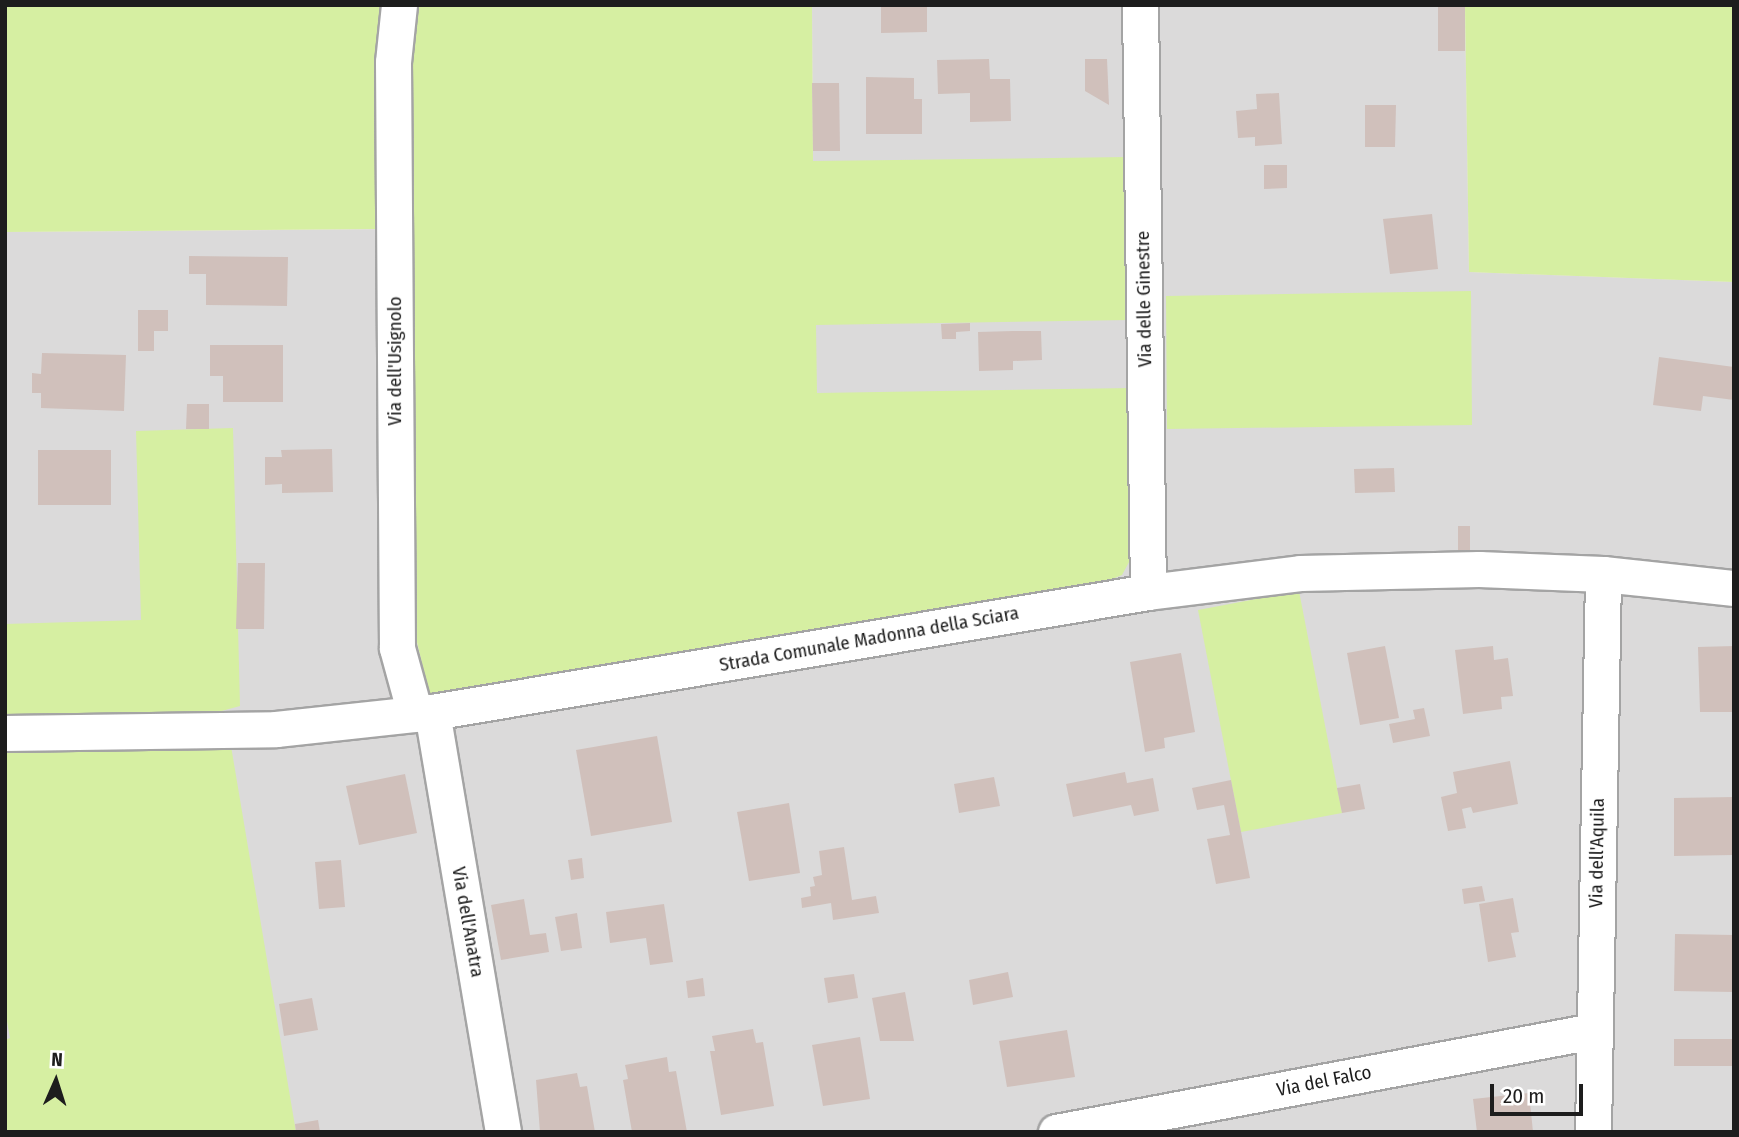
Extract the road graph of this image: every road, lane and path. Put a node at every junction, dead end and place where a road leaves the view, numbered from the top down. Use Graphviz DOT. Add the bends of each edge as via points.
graph roads {
  1 [pos="399,5"];
  2 [pos="1140,5"];
  3 [pos="1603,574"];
  4 [pos="1734,588"];
  5 [pos="1149,592"];
  6 [pos="423,713"];
  7 [pos="5,733"];
  8 [pos="1593,1031"];
  9 [pos="1068,1131"];
  10 [pos="503,1132"];
  11 [pos="1593,1132"];
  1 -- 6 [label="street, Via dell'Usignolo" via="393,62 397,648"];
  2 -- 5 [label="street, Via delle Ginestre"];
  3 -- 4 [label="street, Strada Comunale Madonna della Sciara"];
  3 -- 5 [label="street, Strada Comunale Madonna della Sciara" via="1479,569 1300,573"];
  3 -- 8 [label="street, Via dell'Aquila"];
  5 -- 6 [label="street, Strada Comunale Madonna della Sciara"];
  6 -- 7 [label="street, Strada Comunale Madonna della Sciara" via="276,729"];
  6 -- 10 [label="street, Via dell'Anatra"];
  8 -- 9 [label="street, Via del Falco"];
  8 -- 11 [label="street, Via dell'Aquila"];
}
